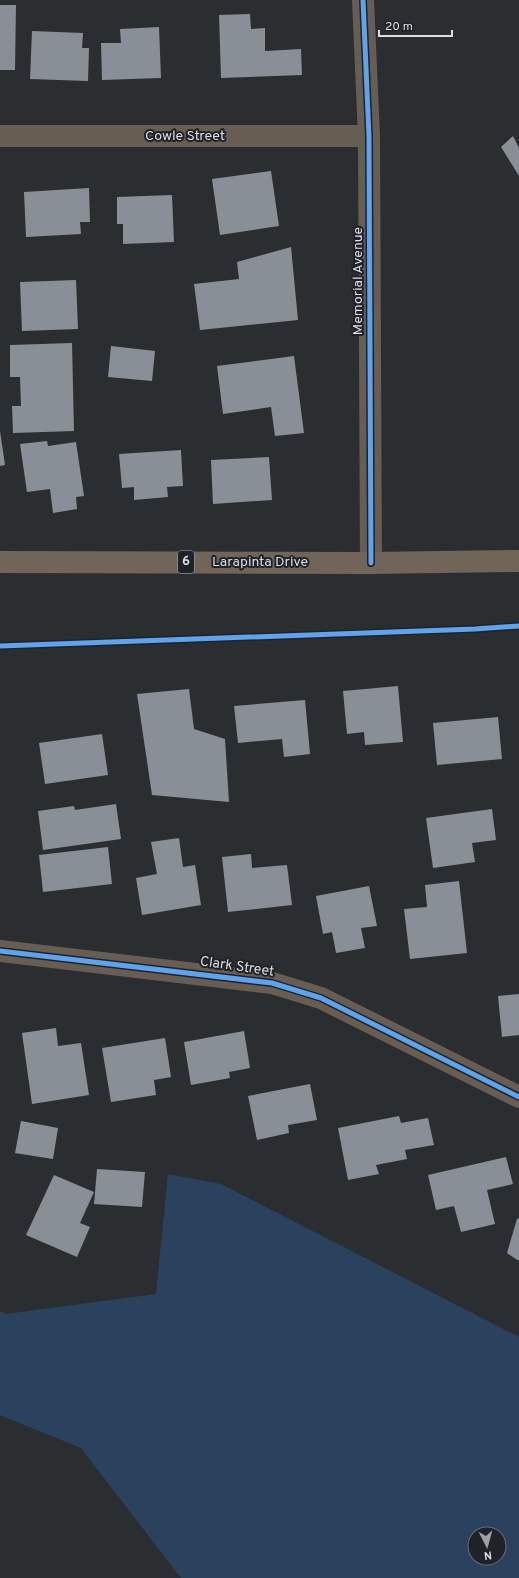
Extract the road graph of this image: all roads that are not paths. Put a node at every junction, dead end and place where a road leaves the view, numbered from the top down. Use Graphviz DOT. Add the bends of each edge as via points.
graph roads {
  1 [pos="363,0"];
  2 [pos="0,136"];
  3 [pos="369,136"];
  4 [pos="519,561"];
  5 [pos="0,562"];
  6 [pos="371,563"];
  7 [pos="0,951"];
  8 [pos="519,1097"];
  1 -- 3 [label="street, Memorial Avenue"];
  2 -- 3 [label="street, Cowle Street"];
  3 -- 6 [label="street, Memorial Avenue"];
  4 -- 6 [label="main road, Larapinta Drive / 6"];
  5 -- 6 [label="main road, Larapinta Drive / 6"];
  7 -- 8 [label="street, Clark Street" via="272,983 321,998"];
}
